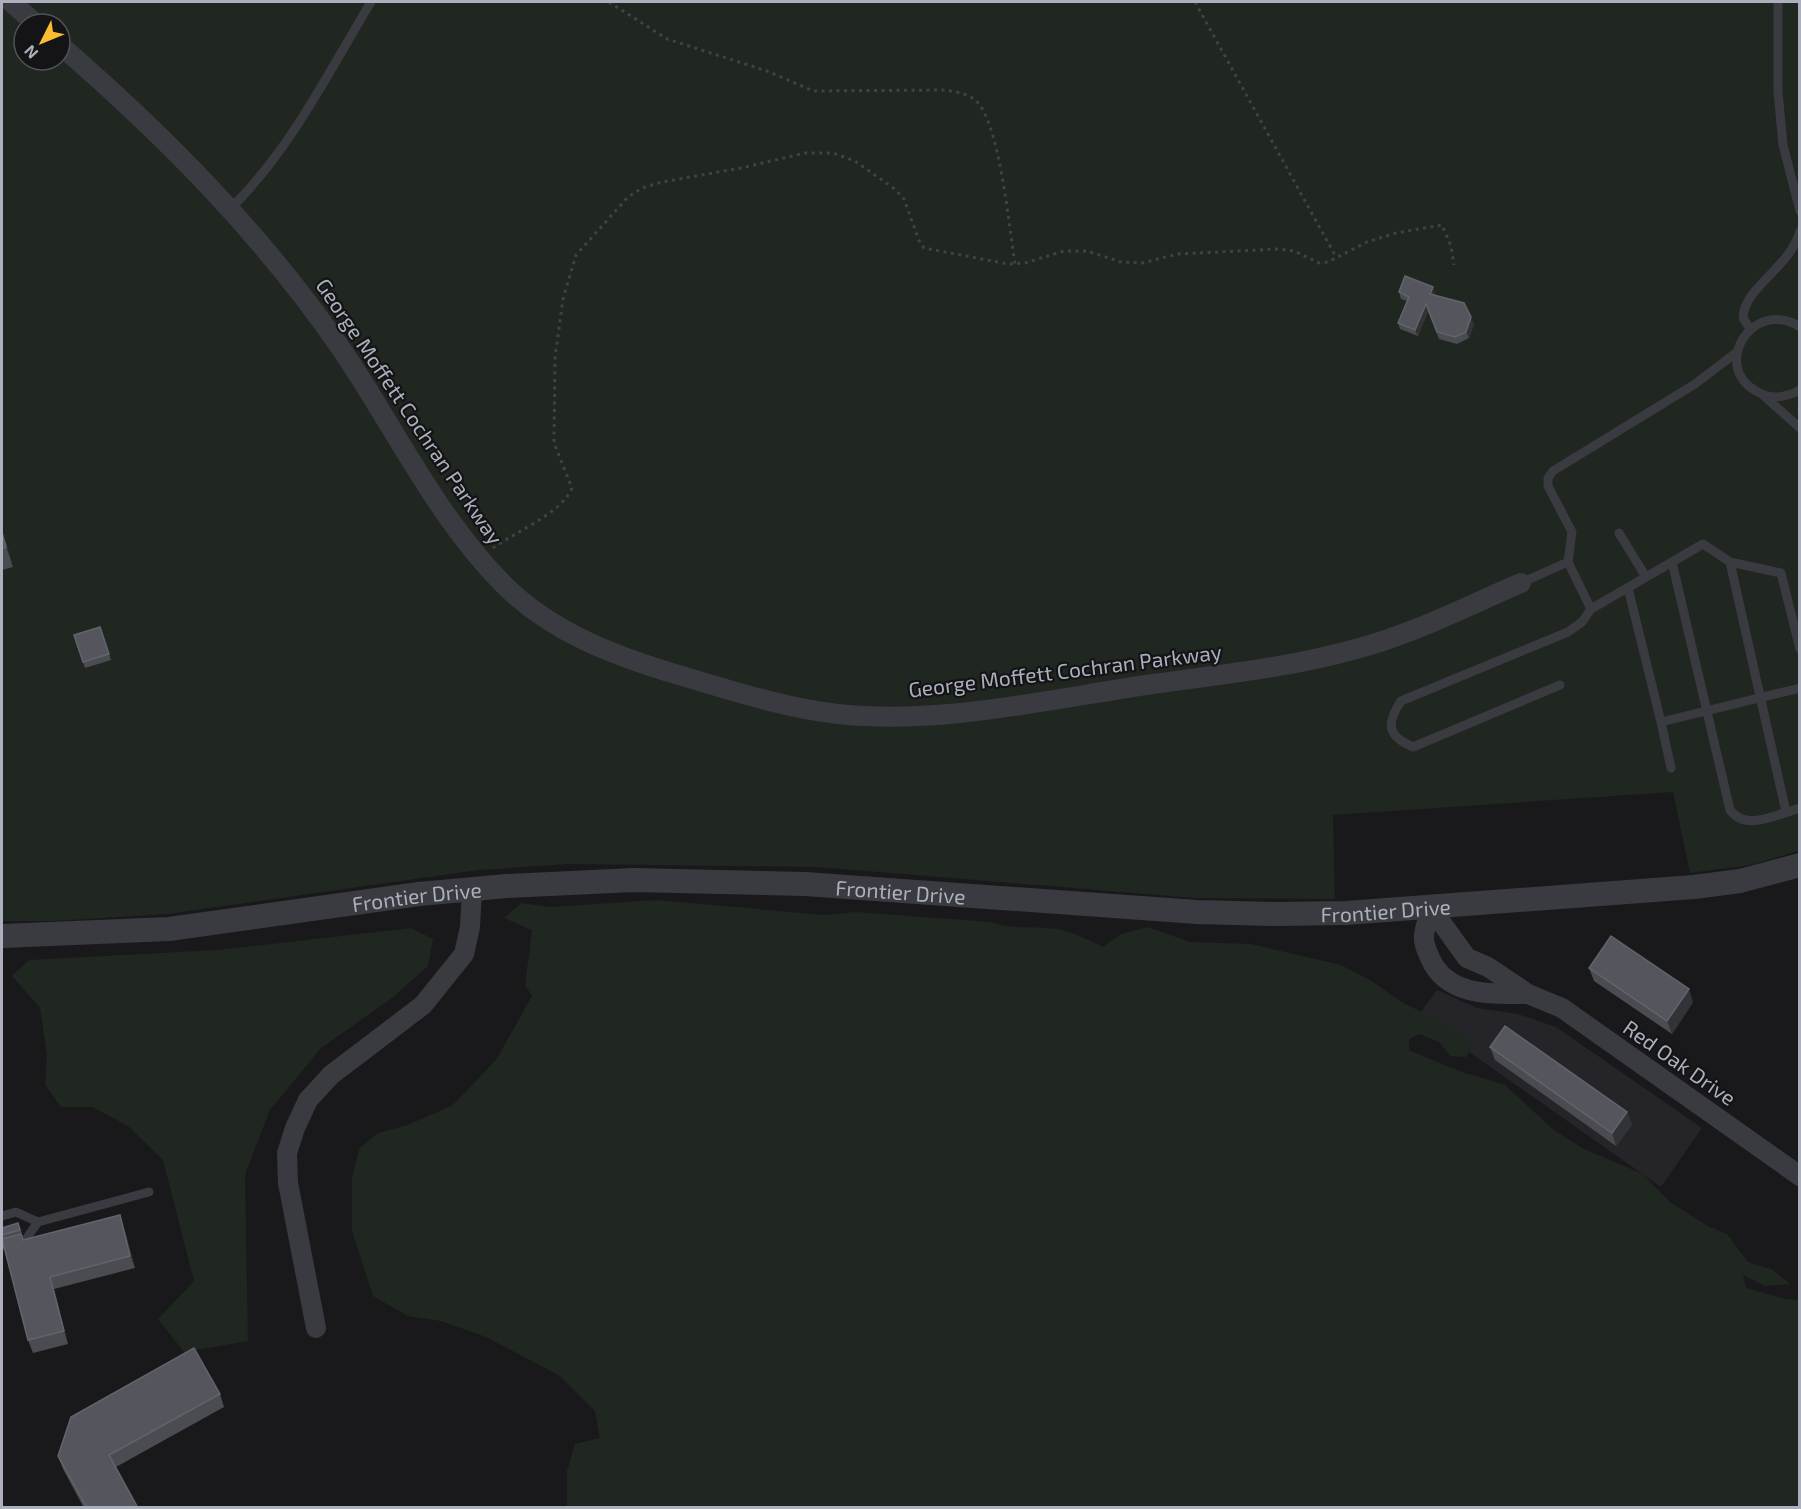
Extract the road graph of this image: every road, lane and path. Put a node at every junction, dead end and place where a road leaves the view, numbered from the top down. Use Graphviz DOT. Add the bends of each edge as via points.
graph roads {
  1 [pos="11,2"];
  2 [pos="371,2"];
  3 [pos="609,2"];
  4 [pos="1195,2"];
  5 [pos="1778,2"];
  6 [pos="22,12"];
  7 [pos="72,56"];
  8 [pos="231,208"];
  9 [pos="1800,211"];
  10 [pos="1800,231"];
  11 [pos="1337,258"];
  12 [pos="1015,264"];
  13 [pos="1454,265"];
  14 [pos="1800,327"];
  15 [pos="1750,329"];
  16 [pos="1737,352"];
  17 [pos="1800,390"];
  18 [pos="1764,396"];
  19 [pos="1800,428"];
  20 [pos="1619,533"];
  21 [pos="479,558"];
  22 [pos="1568,562"];
  23 [pos="1672,562"];
  24 [pos="1730,562"];
  25 [pos="1646,577"];
  26 [pos="1521,583"];
  27 [pos="1628,588"];
  28 [pos="1591,609"];
  29 [pos="1800,649"];
  30 [pos="1560,685"];
  31 [pos="1800,688"];
  32 [pos="1759,697"];
  33 [pos="1707,709"];
  34 [pos="1660,722"];
  35 [pos="1671,768"];
  36 [pos="1800,808"];
  37 [pos="1786,812"];
  38 [pos="1800,865"];
  39 [pos="472,890"];
  40 [pos="1431,908"];
  41 [pos="2,936"];
  42 [pos="1528,994"];
  43 [pos="1800,1176"];
  44 [pos="149,1192"];
  45 [pos="2,1216"];
  46 [pos="38,1222"];
  47 [pos="2,1246"];
  48 [pos="316,1328"];
  1 -- 6 [label="street"];
  2 -- 8 [label="lane" via="286,143 260,179"];
  3 -- 12 [label="path" via="667,39 813,90 943,90 975,100 993,134"];
  4 -- 11 [label="path"];
  5 -- 9 [label="lane" via="1782,133"];
  7 -- 8 [label="street, George Moffett Cochran Parkway" via="170,143"];
  8 -- 21 [label="street, George Moffett Cochran Parkway" via="315,312 437,503"];
  10 -- 15 [label="lane" via="1788,257 1747,301 1743,318"];
  11 -- 12 [label="path" via="1319,263 1294,251 1278,249 1178,254 1142,263 1121,262 1087,251 1064,251"];
  11 -- 13 [label="path" via="1367,242 1442,225"];
  12 -- 21 [label="path" via="924,248 904,199 896,190 855,161 833,153 805,153 642,188 628,197 591,236 576,255 568,276 555,358 553,418 554,443 572,488 568,498"];
  14 -- 15 [label="lane" via="1774,319"];
  15 -- 16 [label="lane"];
  16 -- 18 [label="lane" via="1742,378"];
  16 -- 22 [label="lane" via="1695,384 1550,474 1548,486 1572,532"];
  17 -- 18 [label="lane" via="1783,396"];
  18 -- 19 [label="lane"];
  20 -- 25 [label="lane"];
  21 -- 26 [label="street, George Moffett Cochran Parkway" via="531,609 606,650 746,695 818,711 866,716 991,708 1301,662 1392,637"];
  22 -- 26 [label="lane"];
  22 -- 28 [label="lane"];
  23 -- 24 [label="lane" via="1703,544"];
  23 -- 25 [label="lane"];
  23 -- 33 [label="lane"];
  24 -- 29 [label="lane" via="1781,573"];
  24 -- 32 [label="lane"];
  25 -- 27 [label="lane"];
  27 -- 28 [label="lane"];
  27 -- 34 [label="lane"];
  28 -- 30 [label="lane" via="1568,632 1401,701 1392,714 1391,730 1398,741 1413,747"];
  31 -- 32 [label="lane"];
  32 -- 33 [label="lane"];
  32 -- 37 [label="lane"];
  33 -- 34 [label="lane"];
  33 -- 37 [label="lane" via="1730,810 1736,819 1747,822"];
  34 -- 35 [label="lane"];
  36 -- 37 [label="lane"];
  38 -- 40 [label="street, Frontier Drive" via="1694,887"];
  39 -- 40 [label="street, Frontier Drive" via="552,883 727,881 1197,912 1346,914"];
  39 -- 41 [label="street, Frontier Drive" via="169,929"];
  39 -- 48 [label="street" via="464,954 423,1005 331,1075 308,1100 295,1128 287,1153 288,1183"];
  40 -- 42 [label="street, Red Oak Drive" via="1461,952"];
  40 -- 42 [label="street, Red Oak Drive" via="1424,936 1432,962 1442,975 1482,994"];
  42 -- 43 [label="street, Red Oak Drive" via="1562,1008"];
  44 -- 46 [label="lane"];
  45 -- 46 [label="lane" via="16,1212"];
  46 -- 47 [label="lane" via="26,1239"];
}
